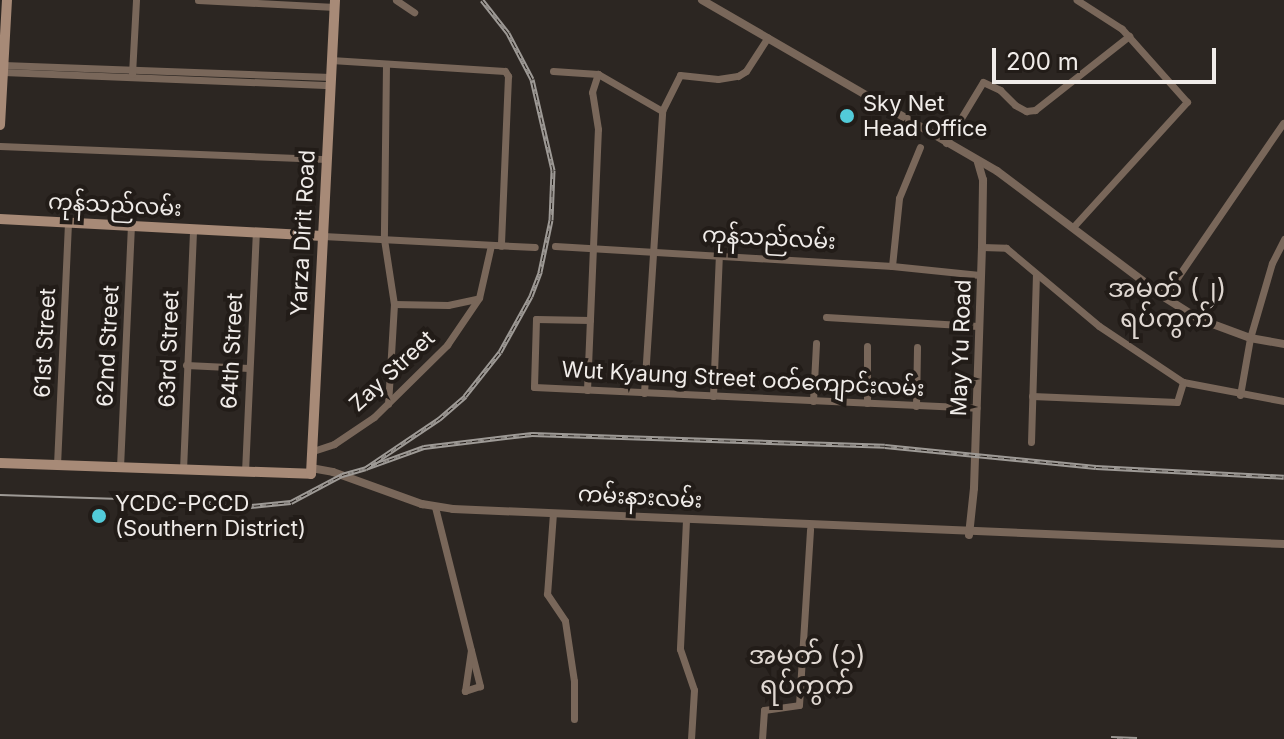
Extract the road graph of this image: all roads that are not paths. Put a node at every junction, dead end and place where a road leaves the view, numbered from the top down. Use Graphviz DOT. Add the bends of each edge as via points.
graph roads {
  1 [pos="7,0"];
  2 [pos="136,0"];
  3 [pos="198,0"];
  4 [pos="396,0"];
  5 [pos="702,0"];
  6 [pos="1077,0"];
  7 [pos="238,1"];
  8 [pos="335,4"];
  9 [pos="414,12"];
  10 [pos="1129,36"];
  11 [pos="768,37"];
  12 [pos="331,60"];
  13 [pos="386,65"];
  14 [pos="3,68"];
  15 [pos="553,71"];
  16 [pos="132,74"];
  17 [pos="598,74"];
  18 [pos="331,81"];
  19 [pos="662,111"];
  20 [pos="1283,123"];
  21 [pos="0,125"];
  22 [pos="946,143"];
  23 [pos="0,146"];
  24 [pos="920,147"];
  25 [pos="327,159"];
  26 [pos="978,162"];
  27 [pos="0,219"];
  28 [pos="68,222"];
  29 [pos="131,226"];
  30 [pos="1074,226"];
  31 [pos="193,229"];
  32 [pos="256,232"];
  33 [pos="323,236"];
  34 [pos="384,239"];
  35 [pos="1284,239"];
  36 [pos="491,245"];
  37 [pos="501,246"];
  38 [pos="555,246"];
  39 [pos="535,247"];
  40 [pos="982,247"];
  41 [pos="593,248"];
  42 [pos="651,251"];
  43 [pos="719,255"];
  44 [pos="892,266"];
  45 [pos="1036,274"];
  46 [pos="980,275"];
  47 [pos="1164,297"];
  48 [pos="479,298"];
  49 [pos="394,304"];
  50 [pos="826,317"];
  51 [pos="590,320"];
  52 [pos="978,326"];
  53 [pos="1250,338"];
  54 [pos="816,343"];
  55 [pos="1284,344"];
  56 [pos="867,346"];
  57 [pos="917,347"];
  58 [pos="186,365"];
  59 [pos="249,368"];
  60 [pos="1183,382"];
  61 [pos="587,390"];
  62 [pos="644,393"];
  63 [pos="1240,395"];
  64 [pos="713,396"];
  65 [pos="1032,396"];
  66 [pos="813,401"];
  67 [pos="1284,401"];
  68 [pos="867,403"];
  69 [pos="388,404"];
  70 [pos="916,406"];
  71 [pos="977,408"];
  72 [pos="1031,442"];
  73 [pos="313,451"];
  74 [pos="0,457"];
  75 [pos="58,462"];
  76 [pos="0,463"];
  77 [pos="120,464"];
  78 [pos="183,466"];
  79 [pos="245,469"];
  80 [pos="311,471"];
  81 [pos="435,509"];
  82 [pos="553,514"];
  83 [pos="686,521"];
  84 [pos="810,529"];
  85 [pos="969,533"];
  86 [pos="1284,545"];
  87 [pos="471,650"];
  88 [pos="574,719"];
  89 [pos="691,739"];
  90 [pos="762,739"];
  1 -- 14 [label="main road"];
  2 -- 16 [label="street"];
  3 -- 7 [label="street"];
  4 -- 9 [label="street"];
  5 -- 11 [label="street"];
  6 -- 10 [label="street"];
  7 -- 8 [label="street"];
  8 -- 12 [label="main road, Yarza Dirit Road"];
  10 -- 22 [label="street" via="1035,110 1026,111 983,82"];
  10 -- 30 [label="street" via="1187,102"];
  11 -- 19 [label="street" via="738,76 680,75"];
  11 -- 22 [label="street"];
  12 -- 13 [label="street"];
  12 -- 18 [label="main road, Yarza Dirit Road"];
  13 -- 34 [label="street"];
  13 -- 37 [label="street" via="505,71"];
  14 -- 16 [label="street"];
  14 -- 21 [label="main road"];
  15 -- 17 [label="street"];
  16 -- 18 [label="street"];
  17 -- 19 [label="street"];
  17 -- 41 [label="street" via="592,92 598,129"];
  18 -- 25 [label="main road, Yarza Dirit Road"];
  19 -- 42 [label="street"];
  20 -- 47 [label="street"];
  22 -- 26 [label="street"];
  23 -- 25 [label="street"];
  24 -- 44 [label="street" via="899,198"];
  25 -- 33 [label="main road, Yarza Dirit Road"];
  26 -- 30 [label="street"];
  26 -- 40 [label="street, May Yu Road" via="983,180"];
  27 -- 28 [label="main road, ကုန်သည်လမ်း"];
  28 -- 29 [label="main road, ကုန်သည်လမ်း"];
  28 -- 75 [label="street, 61st Street"];
  29 -- 31 [label="main road, ကုန်သည်လမ်း"];
  29 -- 77 [label="street, 62nd Street"];
  30 -- 47 [label="street"];
  31 -- 32 [label="main road, ကုန်သည်လမ်း"];
  31 -- 58 [label="street, 63rd Street"];
  32 -- 33 [label="main road, ကုန်သည်လမ်း"];
  32 -- 59 [label="street, 64th Street"];
  33 -- 34 [label="street"];
  33 -- 73 [label="main road, Yarza Dirit Road"];
  34 -- 36 [label="street"];
  34 -- 49 [label="street"];
  35 -- 53 [label="street"];
  36 -- 37 [label="street"];
  36 -- 48 [label="street"];
  37 -- 39 [label="street"];
  38 -- 41 [label="street, ကုန်သည်လမ်း"];
  40 -- 45 [label="street" via="1006,248"];
  40 -- 46 [label="street, May Yu Road"];
  41 -- 42 [label="street, ကုန်သည်လမ်း"];
  41 -- 51 [label="street"];
  42 -- 43 [label="street, ကုန်သည်လမ်း"];
  42 -- 62 [label="street"];
  43 -- 44 [label="street, ကုန်သည်လမ်း"];
  43 -- 64 [label="street"];
  44 -- 46 [label="street, ကုန်သည်လမ်း"];
  45 -- 60 [label="street" via="1099,326"];
  45 -- 65 [label="street"];
  46 -- 52 [label="street, May Yu Road"];
  47 -- 53 [label="street" via="1199,319"];
  48 -- 49 [label="street" via="448,305"];
  48 -- 69 [label="street, Zay Street" via="447,345"];
  49 -- 69 [label="street"];
  50 -- 52 [label="street"];
  51 -- 61 [label="street"];
  51 -- 61 [label="street, Wut Kyaung Street ဝတ်ကျောင်းလမ်း" via="538,317 533,385"];
  52 -- 71 [label="street, May Yu Road"];
  53 -- 55 [label="street"];
  53 -- 63 [label="street"];
  54 -- 66 [label="street"];
  56 -- 68 [label="street"];
  57 -- 70 [label="street"];
  58 -- 59 [label="street"];
  58 -- 78 [label="street, 63rd Street"];
  59 -- 79 [label="street, 64th Street"];
  60 -- 63 [label="street"];
  60 -- 65 [label="street" via="1177,402"];
  61 -- 62 [label="street, Wut Kyaung Street ဝတ်ကျောင်းလမ်း"];
  62 -- 64 [label="street, Wut Kyaung Street ဝတ်ကျောင်းလမ်း"];
  63 -- 67 [label="street"];
  64 -- 66 [label="street, Wut Kyaung Street ဝတ်ကျောင်းလမ်း"];
  65 -- 72 [label="street"];
  66 -- 68 [label="street, Wut Kyaung Street ဝတ်ကျောင်းလမ်း"];
  68 -- 70 [label="street, Wut Kyaung Street ဝတ်ကျောင်းလမ်း"];
  69 -- 73 [label="street, Zay Street" via="334,444"];
  70 -- 71 [label="street, Wut Kyaung Street ဝတ်ကျောင်းလမ်း"];
  71 -- 85 [label="street, May Yu Road"];
  73 -- 80 [label="main road, Yarza Dirit Road"];
  74 -- 75 [label="main road, ကမ်းနားလမ်း"];
  75 -- 76 [label="main road, ကမ်းနားလမ်း"];
  75 -- 77 [label="main road, ကမ်းနားလမ်း"];
  77 -- 78 [label="main road, ကမ်းနားလမ်း"];
  78 -- 79 [label="main road, ကမ်းနားလမ်း"];
  79 -- 80 [label="main road, ကမ်းနားလမ်း"];
  80 -- 81 [label="street, ကမ်းနားလမ်း"];
  81 -- 82 [label="street, ကမ်းနားလမ်း"];
  81 -- 87 [label="street"];
  82 -- 83 [label="street, ကမ်းနားလမ်း"];
  82 -- 88 [label="street" via="547,594 567,629"];
  83 -- 84 [label="street, ကမ်းနားလမ်း"];
  83 -- 85 [label="street, ကမ်းနားလမ်း"];
  83 -- 89 [label="street" via="680,649 694,690"];
  84 -- 85 [label="street, ကမ်းနားလမ်း"];
  84 -- 90 [label="street" via="799,705 764,710"];
  85 -- 86 [label="street, ကမ်းနားလမ်း"];
  87 -- 87 [label="street" via="465,686 465,691 480,686"];
}
